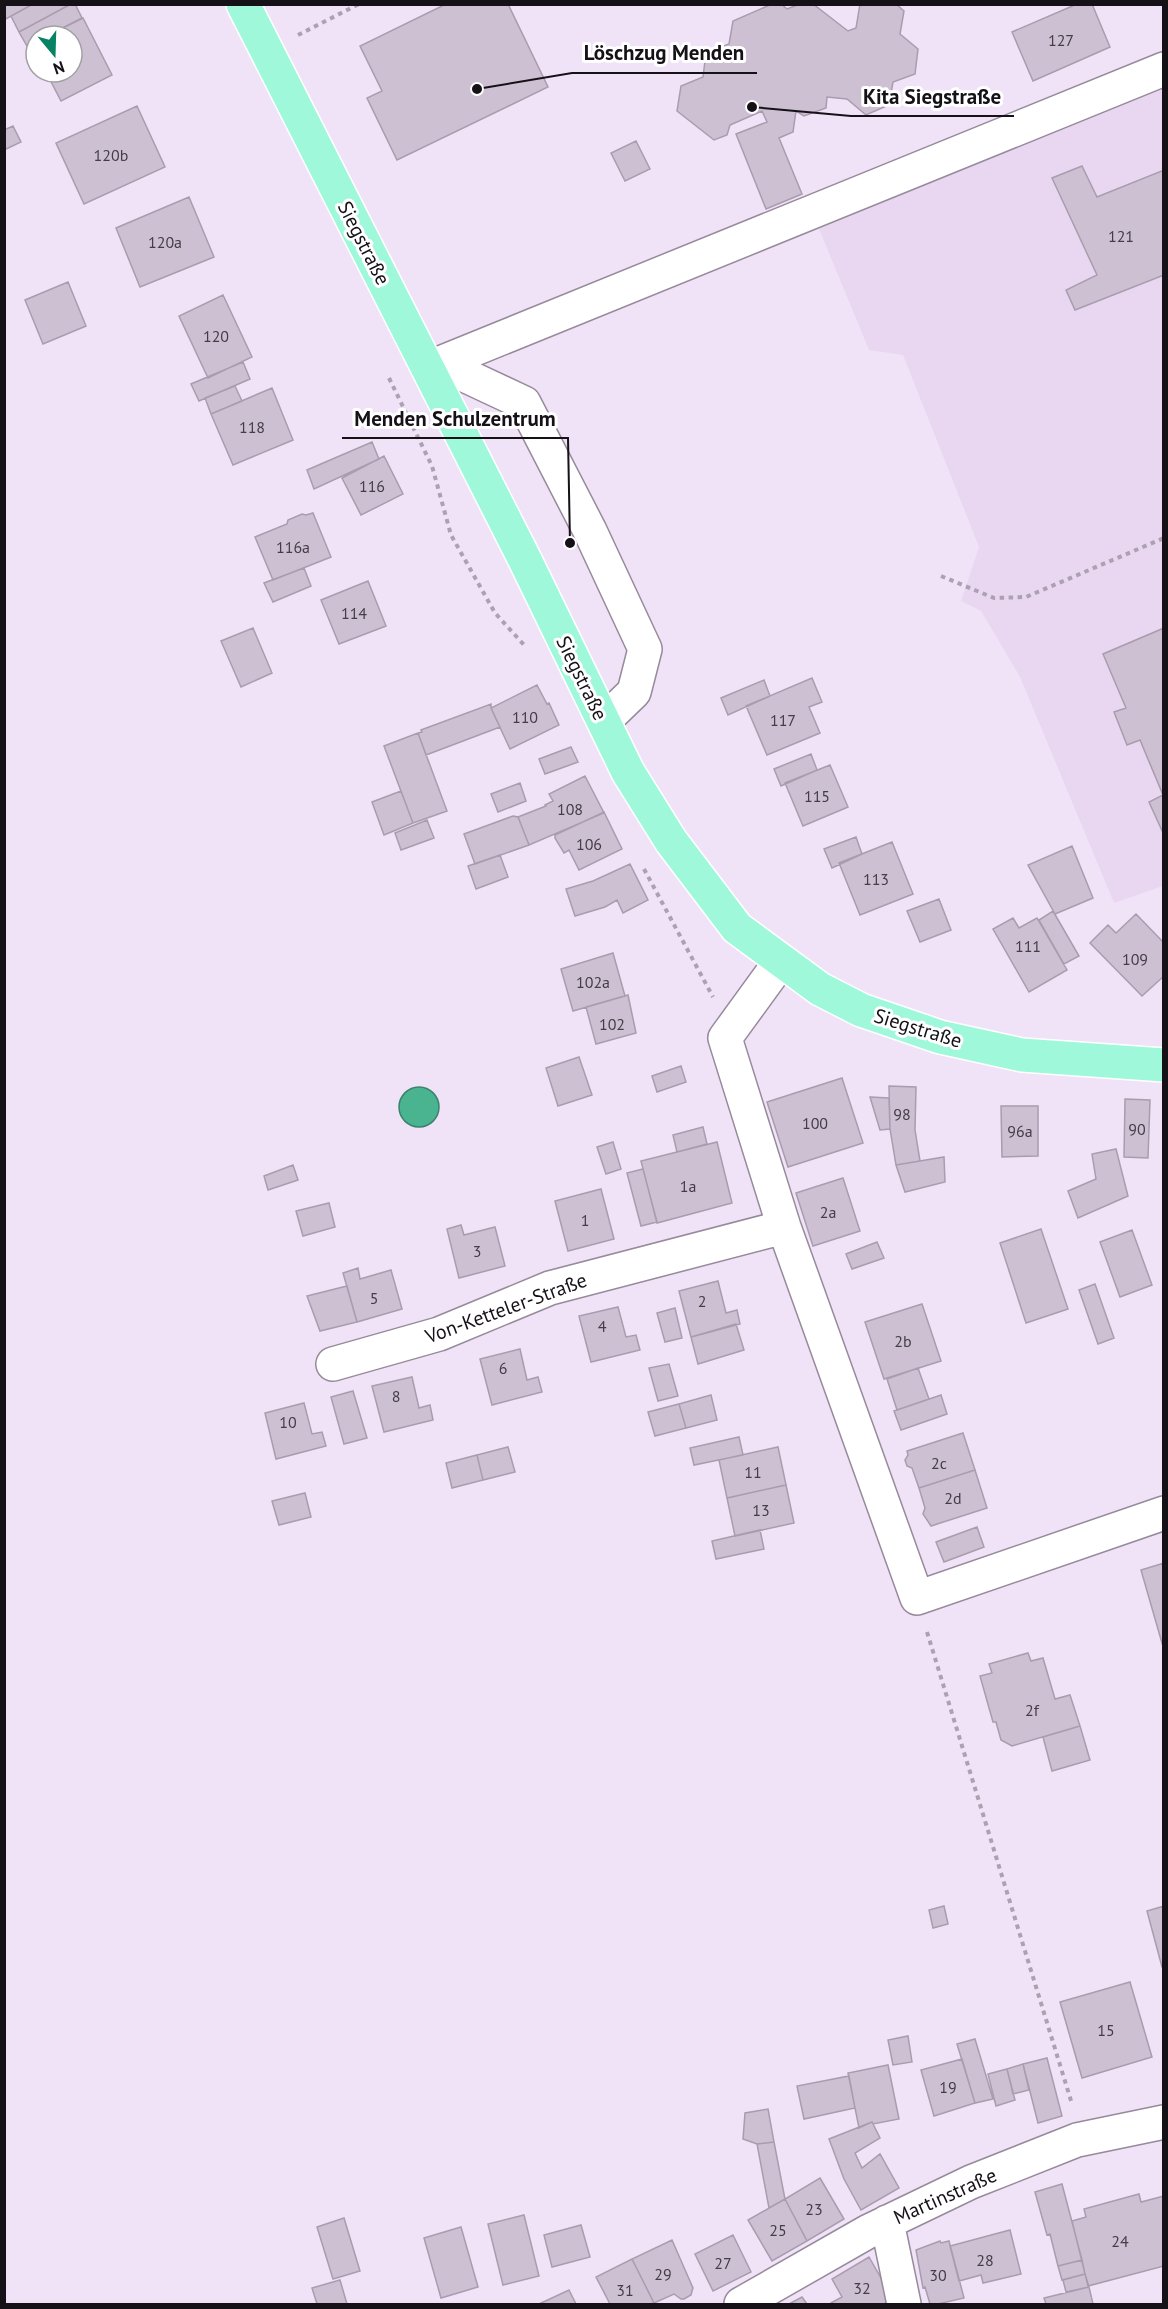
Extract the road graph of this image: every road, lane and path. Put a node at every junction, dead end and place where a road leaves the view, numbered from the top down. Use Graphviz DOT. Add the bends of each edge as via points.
graph roads {
  1 [pos="243,4"];
  2 [pos="1164,69"];
  3 [pos="428,368"];
  4 [pos="1164,538"];
  5 [pos="941,576"];
  6 [pos="604,721"];
  7 [pos="639,859"];
  8 [pos="781,961"];
  9 [pos="738,1020"];
  10 [pos="1164,1065"];
  11 [pos="784,1227"];
  12 [pos="333,1364"];
  13 [pos="1164,1513"];
  14 [pos="917,1598"];
  15 [pos="1164,2122"];
  16 [pos="1077,2140"];
  17 [pos="887,2222"];
  18 [pos="741,2304"];
  19 [pos="904,2304"];
  1 -- 3 [label="main road, Siegstraße"];
  2 -- 3 [label="street"];
  3 -- 6 [label="main road, Siegstraße"];
  3 -- 6 [label="street" via="460,373 524,403 590,531 645,649 634,692"];
  4 -- 5 [label="path" via="1026,597 994,598"];
  6 -- 8 [label="main road, Siegstraße" via="628,772 670,841 737,928"];
  7 -- 9 [label="path" via="710,994"];
  8 -- 9 [label="street"];
  8 -- 10 [label="main road, Siegstraße" via="820,989 861,1010 940,1037 1022,1055"];
  9 -- 11 [label="street" via="725,1038"];
  11 -- 12 [label="street, Von-Ketteler-Straße" via="550,1288 439,1334"];
  11 -- 14 [label="street"];
  13 -- 14 [label="street"];
  14 -- 16 [label="path" via="1073,2107"];
  15 -- 16 [label="street, Martinstraße"];
  16 -- 17 [label="street, Martinstraße" via="970,2182"];
  17 -- 18 [label="street, Martinstraße"];
  17 -- 19 [label="street"];
}
